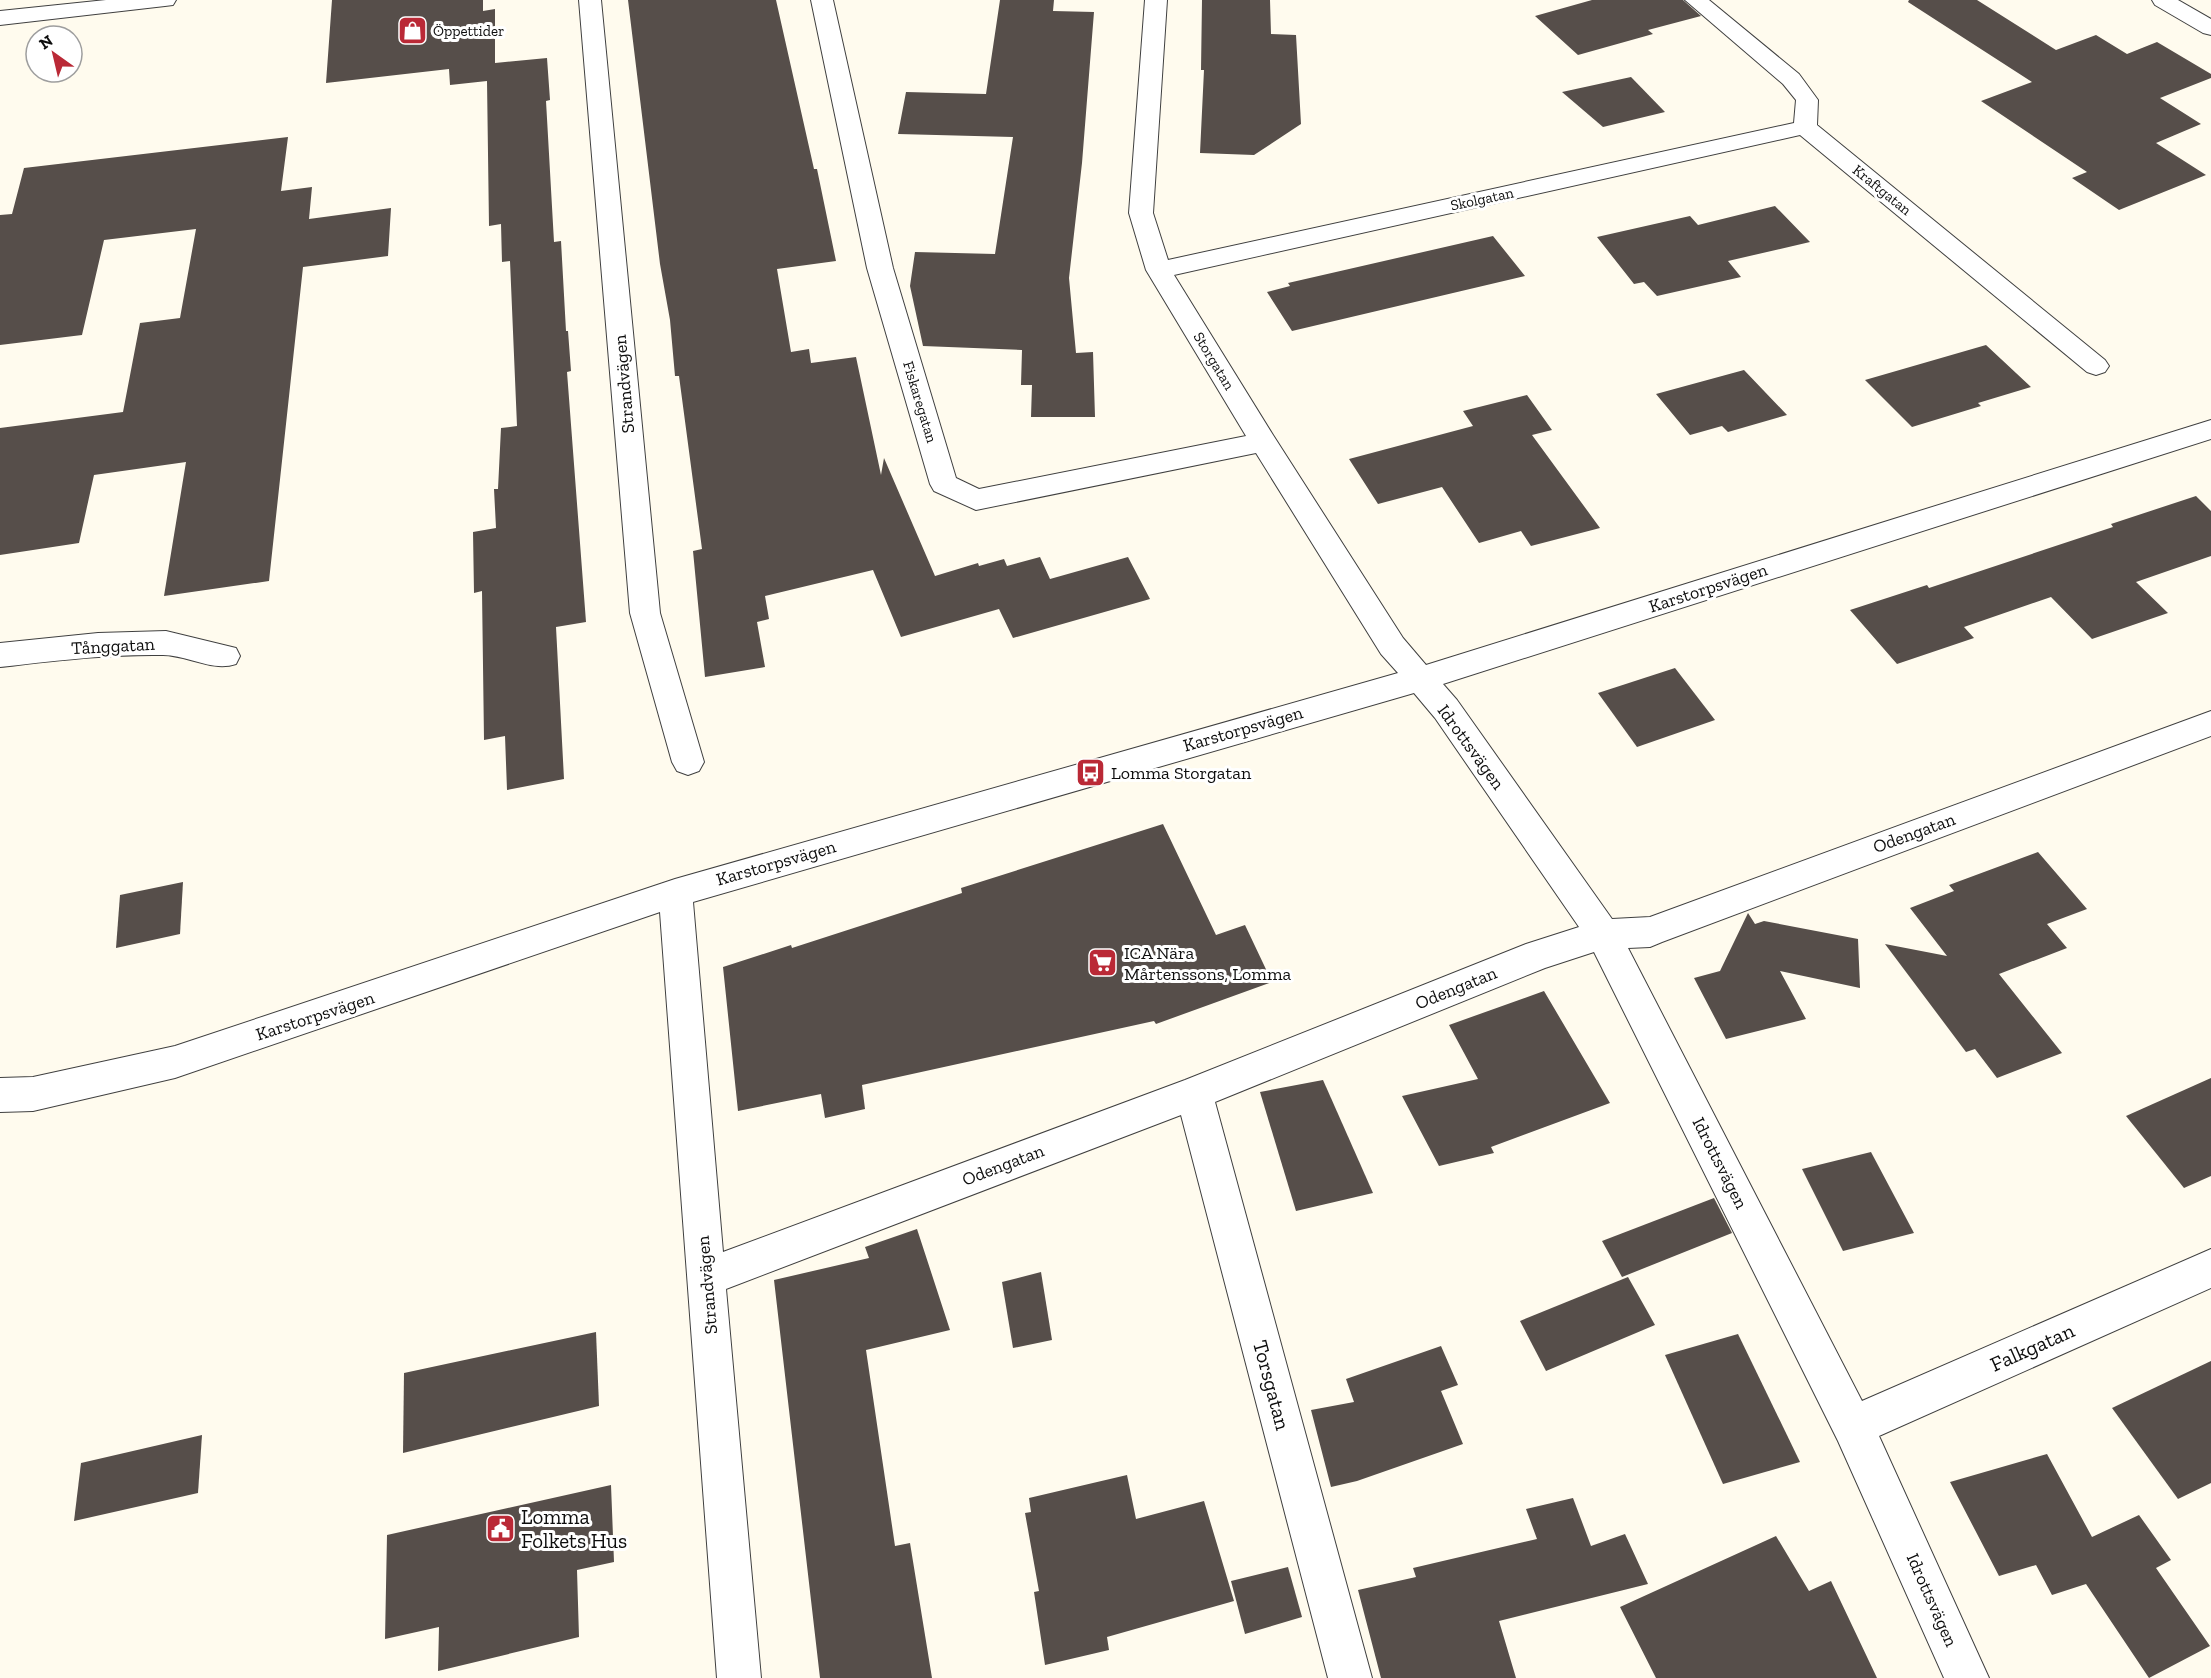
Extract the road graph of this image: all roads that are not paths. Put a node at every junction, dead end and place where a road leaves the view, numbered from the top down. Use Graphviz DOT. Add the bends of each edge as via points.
graph roads {
  1 [pos="165,0"];
  2 [pos="590,0"];
  3 [pos="822,0"];
  4 [pos="1156,0"];
  5 [pos="1696,0"];
  6 [pos="2163,0"];
  7 [pos="0,18"];
  8 [pos="2211,28"];
  9 [pos="1805,127"];
  10 [pos="1159,270"];
  11 [pos="2096,366"];
  12 [pos="2211,429"];
  13 [pos="1263,442"];
  14 [pos="0,655"];
  15 [pos="225,656"];
  16 [pos="1420,679"];
  17 [pos="2211,723"];
  18 [pos="688,762"];
  19 [pos="675,893"];
  20 [pos="1603,934"];
  21 [pos="1194,1093"];
  22 [pos="16,1094"];
  23 [pos="2211,1268"];
  24 [pos="706,1277"];
  25 [pos="1853,1426"];
  26 [pos="739,1678"];
  27 [pos="1350,1678"];
  28 [pos="1967,1678"];
  1 -- 7 [label="street"];
  2 -- 18 [label="street, Strandvägen" via="645,613"];
  3 -- 13 [label="street, Fiskaregatan" via="880,268 944,484 976,500"];
  4 -- 10 [label="street, Storgatan" via="1141,213"];
  5 -- 9 [label="street" via="1791,79 1807,100"];
  6 -- 8 [label="street"];
  9 -- 10 [label="street, Skolgatan"];
  9 -- 11 [label="street, Kraftgatan"];
  10 -- 13 [label="street, Storgatan"];
  12 -- 16 [label="street, Karstorpsvägen"];
  13 -- 16 [label="street, Storgatan" via="1392,646"];
  14 -- 15 [label="street, Tånggatan" via="166,643"];
  16 -- 19 [label="street, Karstorpsvägen"];
  16 -- 20 [label="street, Idrottsvägen" via="1446,709"];
  17 -- 20 [label="street, Odengatan" via="1650,932"];
  19 -- 22 [label="street, Karstorpsvägen" via="175,1062"];
  19 -- 24 [label="street, Strandvägen"];
  20 -- 21 [label="street, Odengatan" via="1538,955"];
  20 -- 25 [label="street, Idrottsvägen"];
  21 -- 24 [label="street, Odengatan"];
  21 -- 27 [label="street, Torsgatan"];
  23 -- 25 [label="street, Falkgatan"];
  24 -- 26 [label="street, Strandvägen"];
  25 -- 28 [label="street, Idrottsvägen"];
}
